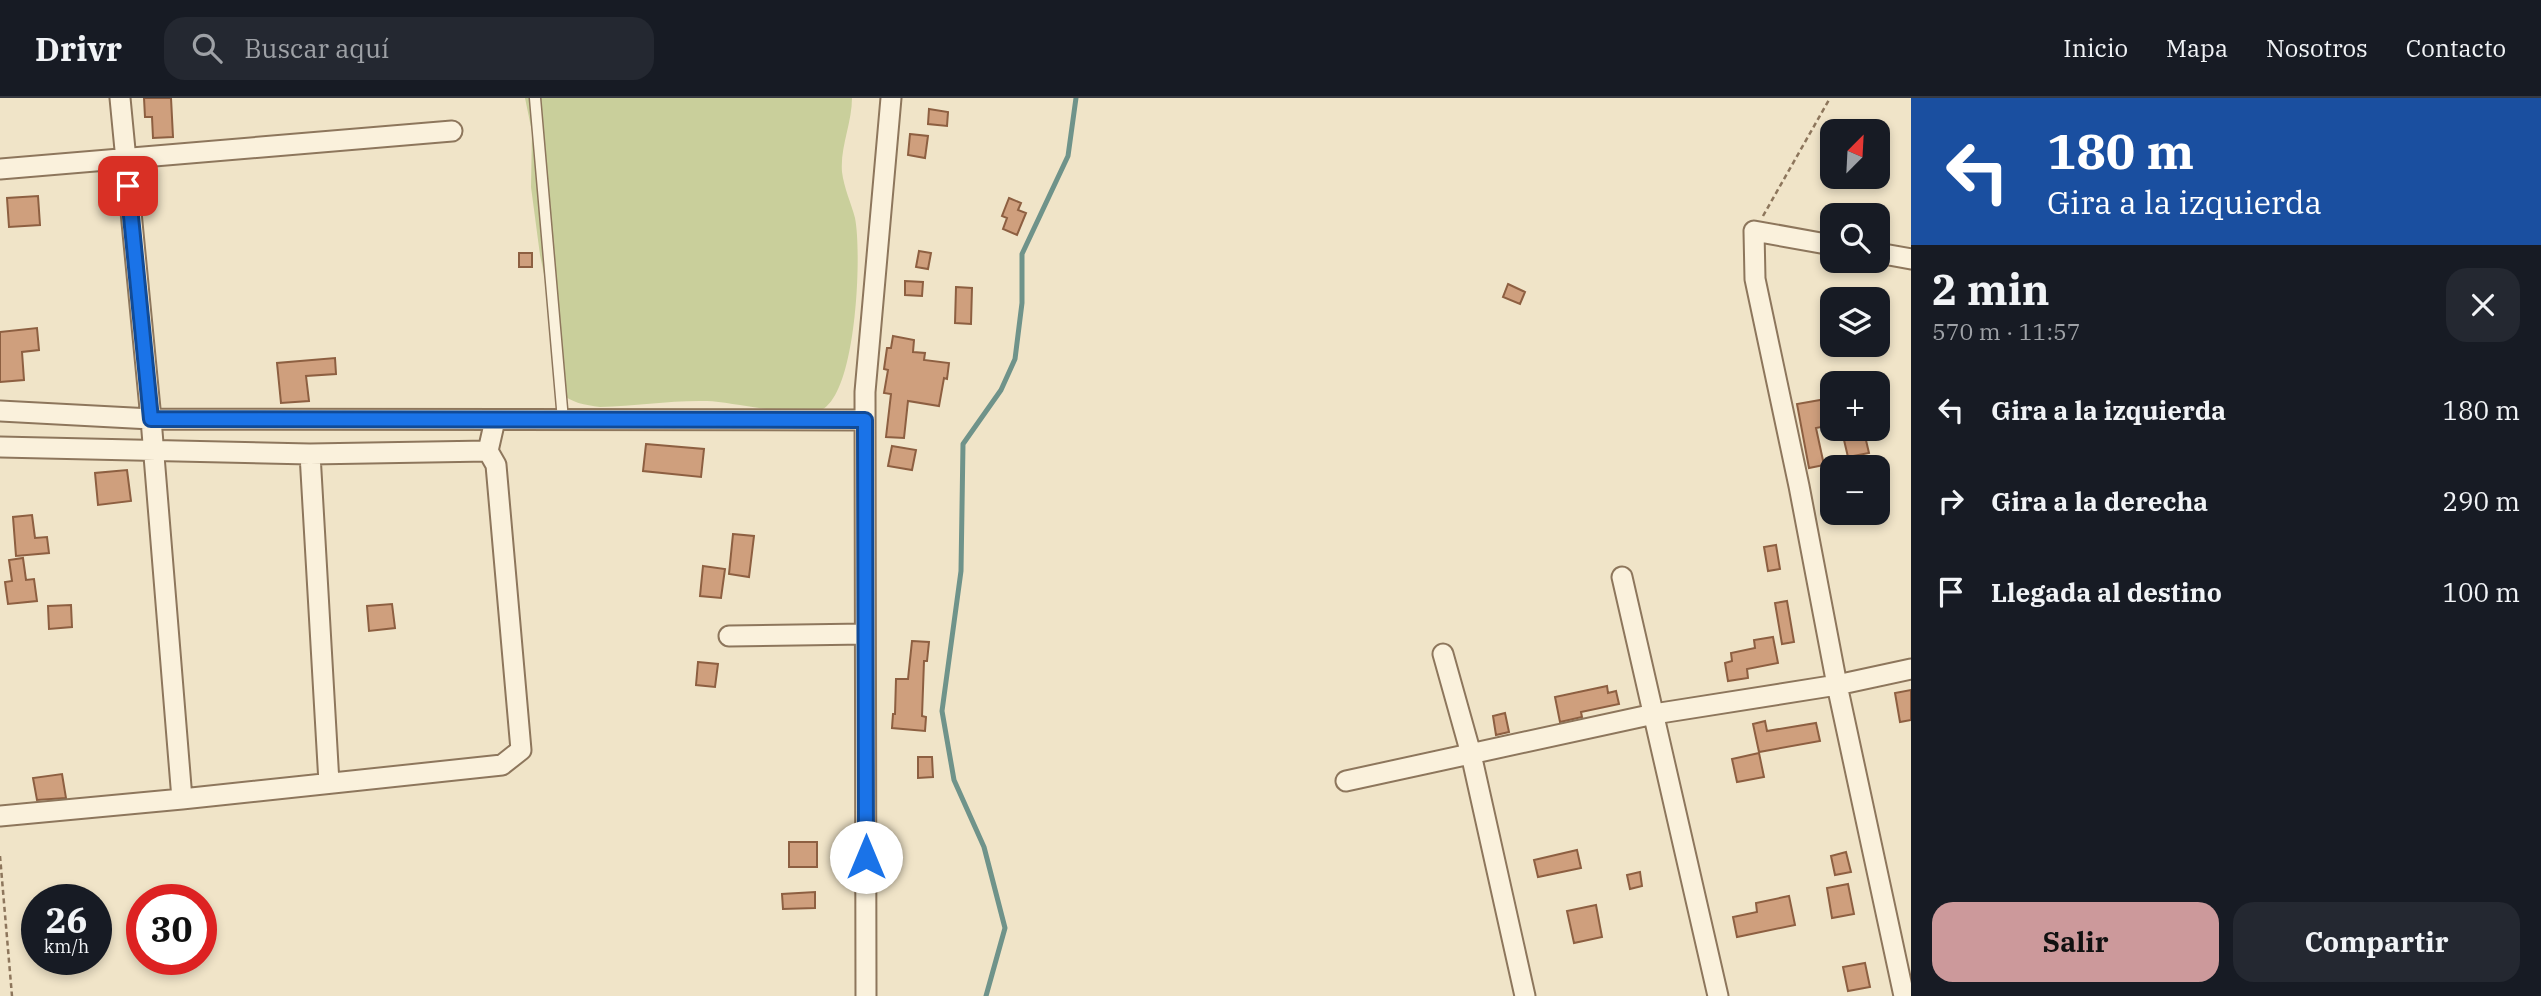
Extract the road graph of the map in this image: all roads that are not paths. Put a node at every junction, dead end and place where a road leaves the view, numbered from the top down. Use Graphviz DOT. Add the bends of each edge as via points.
graph roads {
  1 [pos="120,98"];
  2 [pos="535,98"];
  3 [pos="891,98"];
  4 [pos="452,131"];
  5 [pos="126,160"];
  6 [pos="0,169"];
  7 [pos="1820,243"];
  8 [pos="1890,255"];
  9 [pos="1911,259"];
  10 [pos="0,411"];
  11 [pos="151,419"];
  12 [pos="495,420"];
  13 [pos="563,420"];
  14 [pos="865,420"];
  15 [pos="0,447"];
  16 [pos="153,449"];
  17 [pos="488,451"];
  18 [pos="310,454"];
  19 [pos="1622,576"];
  20 [pos="865,634"];
  21 [pos="729,636"];
  22 [pos="1443,654"];
  23 [pos="1911,669"];
  24 [pos="1837,685"];
  25 [pos="1654,714"];
  26 [pos="1471,754"];
  27 [pos="1346,781"];
  28 [pos="329,783"];
  29 [pos="182,799"];
  30 [pos="0,816"];
  31 [pos="866,996"];
  32 [pos="1525,996"];
  33 [pos="1718,996"];
  34 [pos="1904,996"];
  1 -- 5 [label="street"];
  2 -- 13 [label="lane"];
  3 -- 14 [label="street"];
  4 -- 5 [label="street"];
  5 -- 6 [label="street"];
  5 -- 11 [label="street"];
  7 -- 24 [label="street" via="1754,231 1755,279"];
  8 -- 9 [label="street"];
  10 -- 11 [label="street"];
  11 -- 12 [label="street"];
  11 -- 16 [label="street"];
  12 -- 13 [label="street"];
  12 -- 17 [label="street"];
  13 -- 14 [label="street"];
  14 -- 20 [label="street"];
  15 -- 16 [label="street"];
  16 -- 18 [label="street"];
  16 -- 29 [label="street"];
  17 -- 18 [label="street"];
  17 -- 28 [label="street" via="496,465 521,750 502,765"];
  18 -- 28 [label="street"];
  19 -- 25 [label="street"];
  20 -- 21 [label="street"];
  20 -- 31 [label="street"];
  22 -- 26 [label="street"];
  23 -- 24 [label="street"];
  24 -- 25 [label="street"];
  24 -- 34 [label="street"];
  25 -- 26 [label="street"];
  25 -- 33 [label="street"];
  26 -- 27 [label="street"];
  26 -- 32 [label="street"];
  28 -- 29 [label="street"];
  29 -- 30 [label="street"];
}
